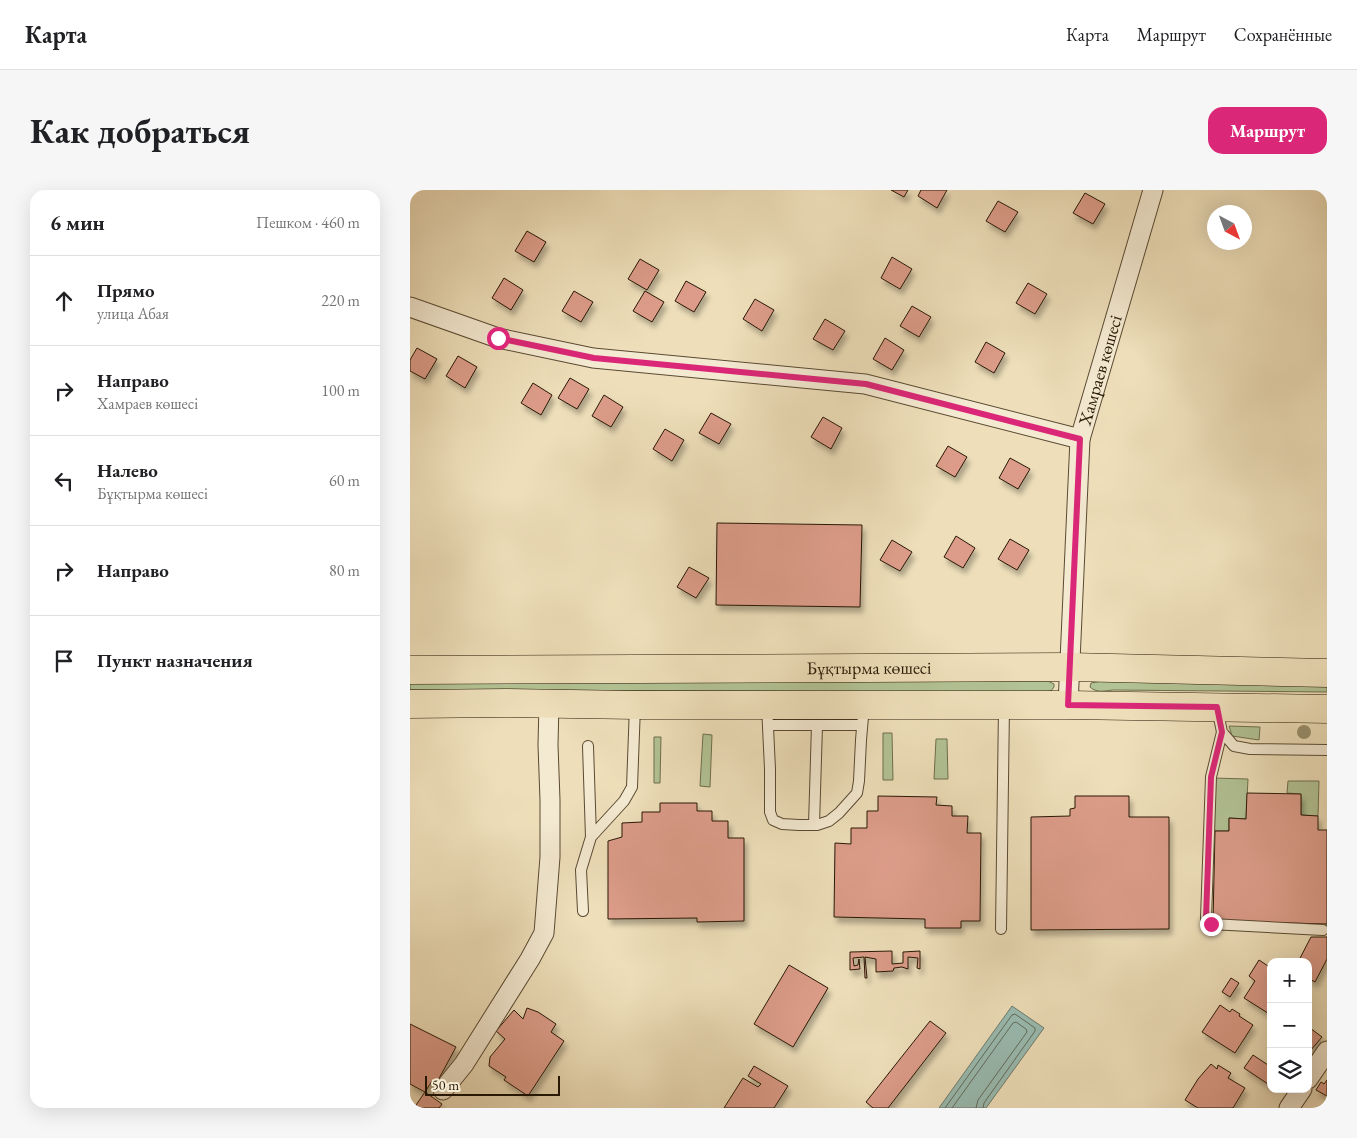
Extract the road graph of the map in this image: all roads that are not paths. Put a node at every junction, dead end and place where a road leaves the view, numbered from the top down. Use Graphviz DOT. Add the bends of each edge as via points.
graph roads {
  1 [pos="1153,190"];
  2 [pos="410,307"];
  3 [pos="1080,439"];
  4 [pos="1070,667"];
  5 [pos="410,670"];
  6 [pos="1327,673"];
  7 [pos="549,703"];
  8 [pos="410,704"];
  9 [pos="635,705"];
  10 [pos="1004,705"];
  11 [pos="1068,705"];
  12 [pos="1327,709"];
  13 [pos="767,715"];
  14 [pos="863,715"];
  15 [pos="1219,720"];
  16 [pos="817,725"];
  17 [pos="588,746"];
  18 [pos="1327,750"];
  19 [pos="814,825"];
  20 [pos="590,836"];
  21 [pos="583,911"];
  22 [pos="1001,929"];
  23 [pos="1323,930"];
  24 [pos="1327,1051"];
  25 [pos="1312,1073"];
  26 [pos="443,1090"];
  27 [pos="1299,1093"];
  28 [pos="1290,1108"];
  1 -- 3 [label="street, Хамраев көшесі"];
  2 -- 3 [label="street" via="498,338 584,356 866,384"];
  3 -- 4 [label="street, Хамраев көшесі"];
  4 -- 5 [label="main road, Бұқтырма көшесі"];
  4 -- 6 [label="main road, Бұқтырма көшесі"];
  4 -- 11 [label="street, Хамраев көшесі"];
  7 -- 8 [label="main road, Бұқтырма көшесі"];
  7 -- 9 [label="main road, Бұқтырма көшесі"];
  7 -- 26 [label="street" via="550,857 544,933 464,1064"];
  9 -- 13 [label="main road, Бұқтырма көшесі"];
  9 -- 20 [label="lane" via="632,787 624,801"];
  10 -- 11 [label="main road, Бұқтырма көшесі"];
  10 -- 14 [label="main road, Бұқтырма көшесі"];
  10 -- 22 [label="lane"];
  11 -- 15 [label="main road, Бұқтырма көшесі"];
  12 -- 15 [label="main road, Бұқтырма көшесі"];
  13 -- 14 [label="main road, Бұқтырма көшесі"];
  13 -- 16 [label="lane"];
  13 -- 19 [label="lane" via="770,812 773,820 782,824"];
  14 -- 16 [label="lane"];
  14 -- 19 [label="lane" via="857,792 830,821"];
  15 -- 18 [label="lane" via="1234,746 1250,750"];
  15 -- 23 [label="lane" via="1211,777 1206,918 1211,924"];
  16 -- 19 [label="lane"];
  17 -- 20 [label="lane"];
  20 -- 21 [label="lane" via="581,870"];
  24 -- 25 [label="street"];
  27 -- 28 [label="street"];
}
